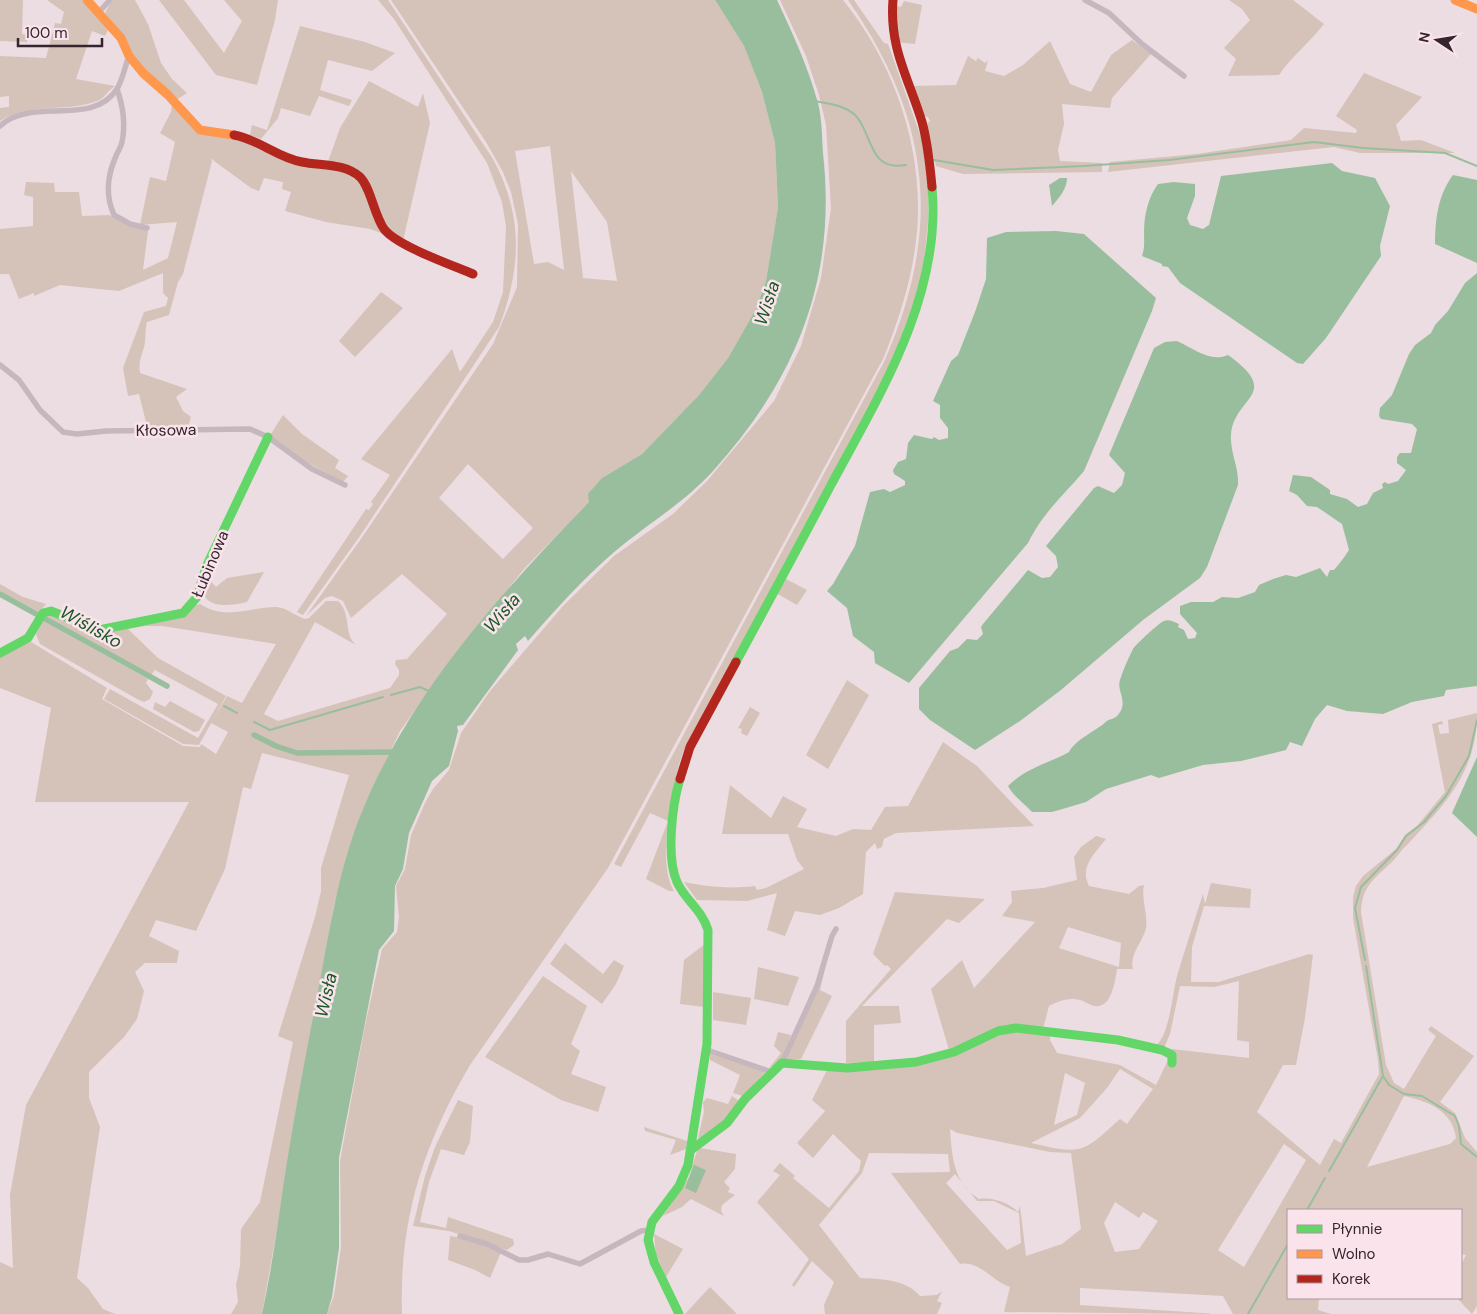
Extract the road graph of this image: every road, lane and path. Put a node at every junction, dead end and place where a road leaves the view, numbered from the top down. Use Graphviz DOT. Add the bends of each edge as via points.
graph roads {
  1 [pos="87,0"];
  2 [pos="110,0"];
  3 [pos="893,0"];
  4 [pos="1085,0"];
  5 [pos="1455,0"];
  6 [pos="1477,9"];
  7 [pos="99,12"];
  8 [pos="128,56"];
  9 [pos="1184,76"];
  10 [pos="117,89"];
  11 [pos="0,126"];
  12 [pos="147,228"];
  13 [pos="473,274"];
  14 [pos="0,365"];
  15 [pos="268,437"];
  16 [pos="345,485"];
  17 [pos="0,653"];
  18 [pos="836,929"];
  19 [pos="706,1050"];
  20 [pos="782,1063"];
  21 [pos="1172,1063"];
  22 [pos="772,1072"];
  23 [pos="691,1150"];
  24 [pos="649,1230"];
  25 [pos="460,1236"];
  26 [pos="679,1314"];
  1 -- 7 [label="street"];
  2 -- 7 [label="street"];
  3 -- 19 [label="street" via="892,42 922,122 931,157 932,208 925,282 915,318 894,368 697,732 679,778 673,813 671,861 677,883 704,917 708,930"];
  4 -- 9 [label="street" via="1109,12 1142,44"];
  5 -- 6 [label="street"];
  7 -- 8 [label="street" via="121,38"];
  8 -- 10 [label="street"];
  8 -- 13 [label="street" via="200,130 245,136 300,162 351,170 361,178 385,230 401,242"];
  10 -- 11 [label="street" via="101,104 22,116 7,120"];
  10 -- 12 [label="street" via="124,124 122,143 109,178 108,199 114,215 130,224"];
  14 -- 15 [label="street, Kłosowa" via="19,380 40,410 63,432 250,428"];
  15 -- 16 [label="street, Kłosowa" via="295,458"];
  15 -- 17 [label="street, Łubinowa" via="206,567 197,597 183,613 99,630 51,611 41,617 30,637"];
  18 -- 20 [label="street" via="817,986"];
  19 -- 22 [label="street"];
  19 -- 23 [label="street"];
  20 -- 21 [label="street" via="831,1067 902,1064 957,1051 1001,1030 1018,1028 1156,1048 1172,1055"];
  20 -- 22 [label="street"];
  22 -- 23 [label="street" via="727,1123"];
  23 -- 24 [label="street" via="683,1178"];
  24 -- 25 [label="street" via="641,1231 580,1264 548,1254 519,1260 488,1244"];
  24 -- 26 [label="street" via="651,1254"];
}
